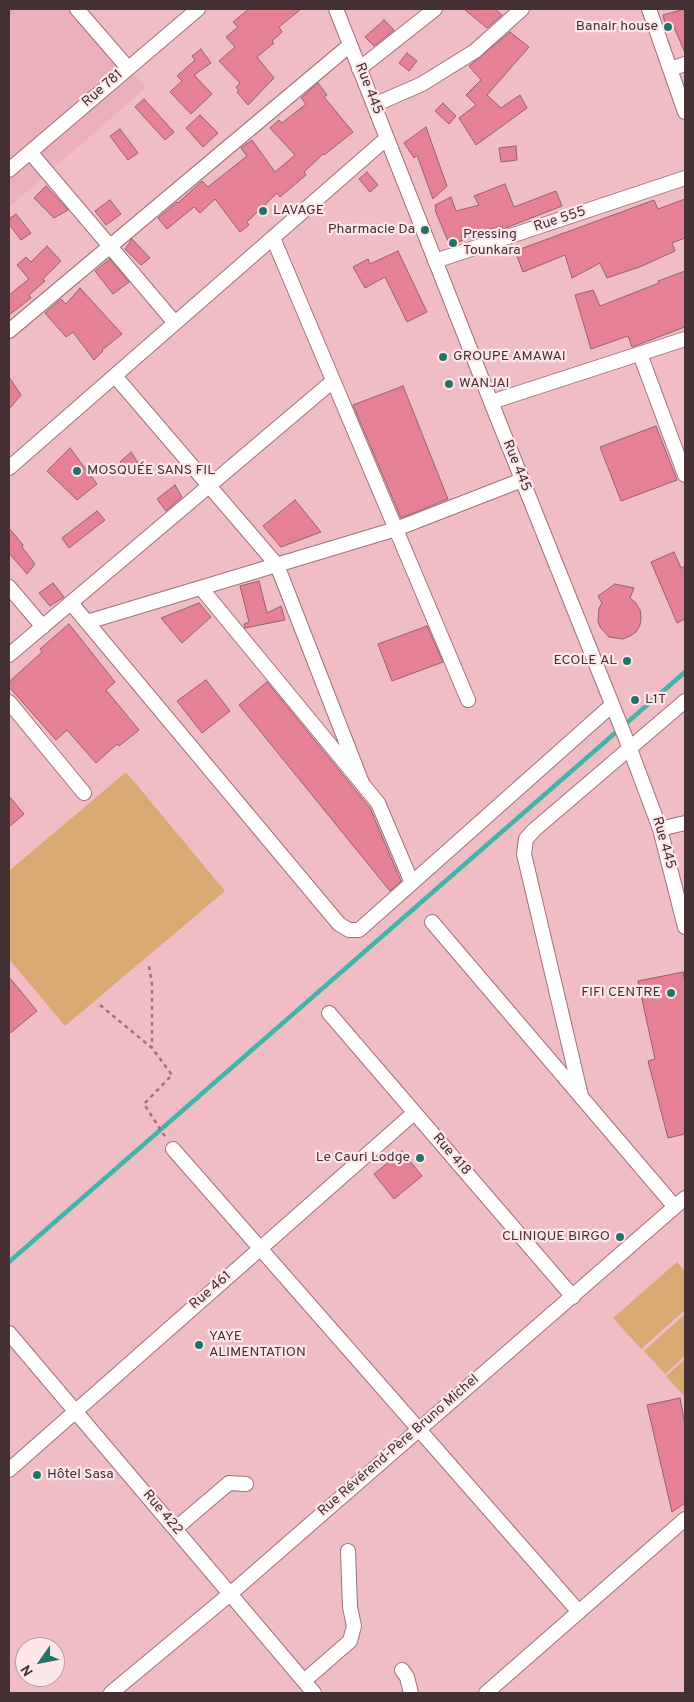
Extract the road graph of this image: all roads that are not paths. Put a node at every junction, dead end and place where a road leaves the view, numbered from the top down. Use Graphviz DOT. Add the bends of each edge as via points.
graph roads {
  1 [pos="77,9"];
  2 [pos="336,9"];
  3 [pos="436,9"];
  4 [pos="522,9"];
  5 [pos="649,9"];
  6 [pos="195,10"];
  7 [pos="350,45"];
  8 [pos="685,64"];
  9 [pos="128,68"];
  10 [pos="360,68"];
  11 [pos="670,70"];
  12 [pos="374,106"];
  13 [pos="685,112"];
  14 [pos="387,138"];
  15 [pos="30,152"];
  16 [pos="9,170"];
  17 [pos="685,178"];
  18 [pos="273,238"];
  19 [pos="110,246"];
  20 [pos="435,261"];
  21 [pos="175,323"];
  22 [pos="9,331"];
  23 [pos="685,339"];
  24 [pos="640,354"];
  25 [pos="114,376"];
  26 [pos="333,381"];
  27 [pos="491,402"];
  28 [pos="9,468"];
  29 [pos="685,475"];
  30 [pos="522,480"];
  31 [pos="209,486"];
  32 [pos="396,529"];
  33 [pos="277,565"];
  34 [pos="9,587"];
  35 [pos="201,588"];
  36 [pos="71,603"];
  37 [pos="87,622"];
  38 [pos="43,627"];
  39 [pos="9,656"];
  40 [pos="468,700"];
  41 [pos="9,702"];
  42 [pos="685,702"];
  43 [pos="614,708"];
  44 [pos="628,743"];
  45 [pos="362,783"];
  46 [pos="84,793"];
  47 [pos="685,823"];
  48 [pos="660,829"];
  49 [pos="412,883"];
  50 [pos="432,922"];
  51 [pos="685,927"];
  52 [pos="329,1013"];
  53 [pos="581,1096"];
  54 [pos="414,1113"];
  55 [pos="173,1149"];
  56 [pos="680,1202"];
  57 [pos="260,1248"];
  58 [pos="573,1297"];
  59 [pos="9,1333"];
  60 [pos="75,1411"];
  61 [pos="418,1429"];
  62 [pos="9,1470"];
  63 [pos="246,1484"];
  64 [pos="685,1519"];
  65 [pos="175,1529"];
  66 [pos="348,1551"];
  67 [pos="230,1594"];
  68 [pos="579,1612"];
  69 [pos="402,1670"];
  70 [pos="304,1681"];
  71 [pos="111,1693"];
  72 [pos="314,1693"];
  73 [pos="411,1693"];
  74 [pos="486,1693"];
  1 -- 9 [label="street"];
  2 -- 7 [label="street, Rue 445"];
  3 -- 10 [label="street"];
  4 -- 12 [label="street" via="475,51 422,84"];
  5 -- 11 [label="street"];
  6 -- 9 [label="street, Rue 781"];
  7 -- 10 [label="street, Rue 445"];
  7 -- 19 [label="street"];
  8 -- 11 [label="street"];
  9 -- 15 [label="street, Rue 781"];
  10 -- 12 [label="street, Rue 445"];
  11 -- 13 [label="street"];
  12 -- 14 [label="street, Rue 445"];
  14 -- 18 [label="street"];
  14 -- 20 [label="street, Rue 445"];
  15 -- 16 [label="street, Rue 781"];
  15 -- 19 [label="street"];
  17 -- 20 [label="street, Rue 555"];
  18 -- 21 [label="street"];
  18 -- 26 [label="street"];
  19 -- 21 [label="street"];
  19 -- 22 [label="street"];
  20 -- 27 [label="street, Rue 445"];
  21 -- 25 [label="street"];
  23 -- 24 [label="street"];
  24 -- 27 [label="street"];
  24 -- 29 [label="street"];
  25 -- 28 [label="street"];
  25 -- 31 [label="street"];
  26 -- 31 [label="street"];
  26 -- 32 [label="street"];
  27 -- 30 [label="street, Rue 445"];
  30 -- 32 [label="street"];
  30 -- 43 [label="street, Rue 445"];
  31 -- 33 [label="street"];
  31 -- 36 [label="street"];
  32 -- 33 [label="street"];
  32 -- 40 [label="street"];
  33 -- 35 [label="street"];
  33 -- 45 [label="street"];
  34 -- 38 [label="street"];
  35 -- 37 [label="street"];
  35 -- 45 [label="street"];
  36 -- 37 [label="street"];
  36 -- 38 [label="street"];
  37 -- 49 [label="street" via="339,924 349,930 359,930"];
  38 -- 39 [label="street"];
  41 -- 46 [label="street"];
  42 -- 44 [label="street"];
  43 -- 44 [label="street, Rue 445"];
  43 -- 49 [label="street"];
  44 -- 48 [label="street, Rue 445"];
  44 -- 53 [label="street" via="534,830 526,840 524,854"];
  45 -- 49 [label="street" via="378,804"];
  47 -- 48 [label="street"];
  48 -- 51 [label="street, Rue 445"];
  50 -- 53 [label="street"];
  52 -- 54 [label="street, Rue 418"];
  53 -- 56 [label="street"];
  54 -- 57 [label="street, Rue 461"];
  54 -- 58 [label="street, Rue 418"];
  55 -- 57 [label="street"];
  56 -- 58 [label="street, Rue Révérend-Père Bruno Michel"];
  57 -- 60 [label="street, Rue 461"];
  57 -- 61 [label="street"];
  58 -- 61 [label="street, Rue Révérend-Père Bruno Michel"];
  59 -- 60 [label="street, Rue 422"];
  60 -- 62 [label="street, Rue 461"];
  60 -- 65 [label="street, Rue 422"];
  61 -- 67 [label="street, Rue Révérend-Père Bruno Michel"];
  61 -- 68 [label="street"];
  63 -- 65 [label="street" via="229,1484"];
  64 -- 68 [label="street"];
  65 -- 67 [label="street, Rue 422"];
  66 -- 70 [label="street" via="354,1626 350,1641"];
  67 -- 70 [label="street, Rue 422"];
  67 -- 71 [label="street, Rue Révérend-Père Bruno Michel"];
  68 -- 74 [label="street"];
  69 -- 73 [label="street"];
  70 -- 72 [label="street, Rue 422"];
}
